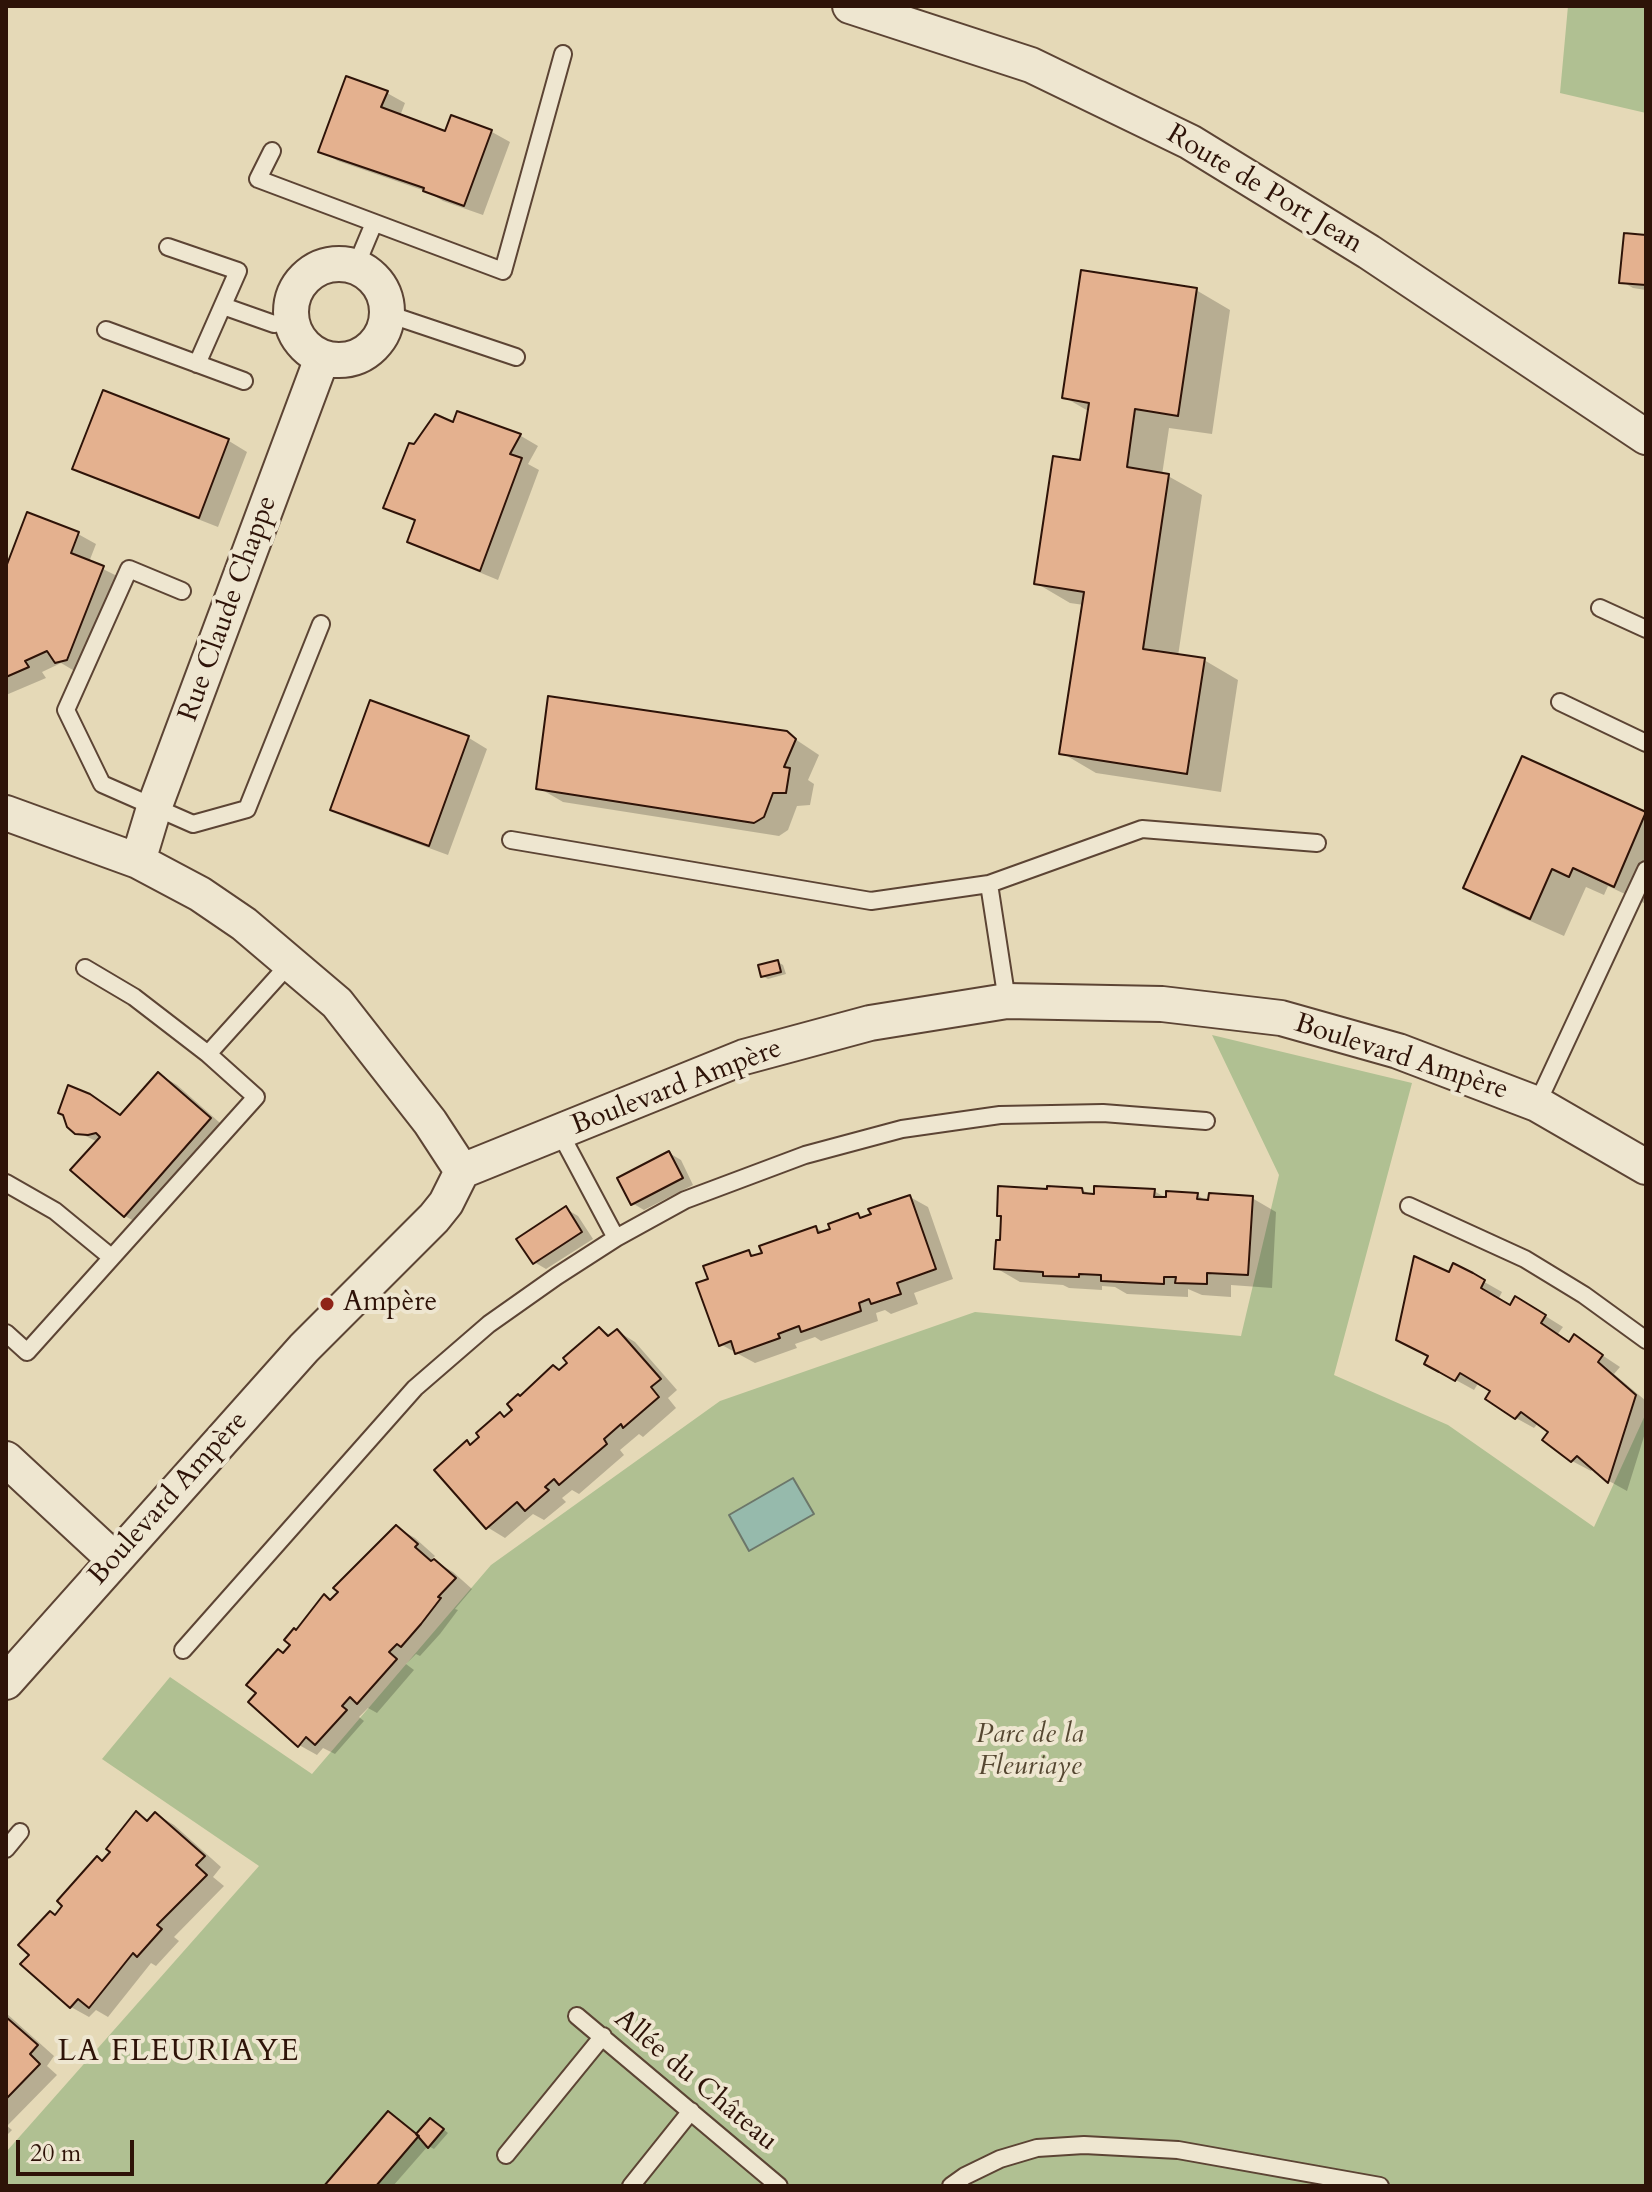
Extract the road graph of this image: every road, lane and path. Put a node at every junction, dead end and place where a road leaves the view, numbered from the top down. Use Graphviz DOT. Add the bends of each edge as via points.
graph roads {
  1 [pos="850,6"];
  2 [pos="563,54"];
  3 [pos="272,151"];
  4 [pos="374,223"];
  5 [pos="168,247"];
  6 [pos="356,266"];
  7 [pos="223,306"];
  8 [pos="388,314"];
  9 [pos="292,319"];
  10 [pos="106,330"];
  11 [pos="516,357"];
  12 [pos="322,358"];
  13 [pos="197,364"];
  14 [pos="244,381"];
  15 [pos="1646,437"];
  16 [pos="182,591"];
  17 [pos="1600,608"];
  18 [pos="321,624"];
  19 [pos="1646,629"];
  20 [pos="1560,702"];
  21 [pos="1646,743"];
  22 [pos="154,808"];
  23 [pos="6,813"];
  24 [pos="511,840"];
  25 [pos="1317,843"];
  26 [pos="138,861"];
  27 [pos="1646,870"];
  28 [pos="989,884"];
  29 [pos="291,962"];
  30 [pos="85,968"];
  31 [pos="1007,1001"];
  32 [pos="208,1054"];
  33 [pos="1537,1104"];
  34 [pos="1206,1121"];
  35 [pos="560,1133"];
  36 [pos="1646,1167"];
  37 [pos="462,1171"];
  38 [pos="6,1183"];
  39 [pos="1409,1206"];
  40 [pos="616,1238"];
  41 [pos="111,1257"];
  42 [pos="6,1333"];
  43 [pos="1646,1340"];
  44 [pos="6,1459"];
  45 [pos="115,1560"];
  46 [pos="183,1650"];
  47 [pos="6,1682"];
  48 [pos="20,1832"];
  49 [pos="6,1849"];
  50 [pos="577,2016"];
  51 [pos="603,2036"];
  52 [pos="691,2111"];
  53 [pos="506,2155"];
  54 [pos="1340,2183"];
  55 [pos="776,2185"];
  56 [pos="631,2186"];
  57 [pos="951,2186"];
  58 [pos="1380,2186"];
  1 -- 15 [label="street, Route de Port Jean" via="1031,65 1190,142 1369,252"];
  2 -- 4 [label="lane" via="503,271"];
  3 -- 4 [label="lane" via="258,179"];
  4 -- 6 [label="lane"];
  5 -- 7 [label="lane" via="238,271"];
  6 -- 8 [label="street" via="380,284"];
  6 -- 9 [label="street" via="326,264 300,281 290,309"];
  7 -- 9 [label="lane" via="274,324"];
  7 -- 13 [label="lane"];
  8 -- 11 [label="lane"];
  8 -- 12 [label="street" via="377,342 353,359"];
  9 -- 12 [label="street" via="298,339"];
  10 -- 13 [label="lane"];
  12 -- 22 [label="street, Rue Claude Chappe"];
  13 -- 14 [label="lane"];
  16 -- 22 [label="lane" via="129,569 66,710 102,784"];
  17 -- 19 [label="lane"];
  18 -- 22 [label="lane" via="247,809 193,824"];
  20 -- 21 [label="lane"];
  22 -- 26 [label="street, Rue Claude Chappe"];
  23 -- 26 [label="street"];
  24 -- 28 [label="lane" via="871,901"];
  25 -- 28 [label="lane" via="1142,829"];
  26 -- 29 [label="street" via="200,894"];
  27 -- 33 [label="lane"];
  28 -- 31 [label="lane"];
  29 -- 32 [label="lane"];
  29 -- 37 [label="street" via="337,1003"];
  30 -- 32 [label="lane" via="134,997"];
  31 -- 33 [label="street, Boulevard Ampère" via="1162,1004 1281,1018 1398,1051"];
  31 -- 35 [label="street, Boulevard Ampère" via="870,1023 744,1057"];
  32 -- 41 [label="lane" via="256,1097"];
  33 -- 36 [label="street, Boulevard Ampère"];
  34 -- 40 [label="lane" via="1103,1113 1000,1115 902,1129 805,1155 685,1200"];
  35 -- 37 [label="street, Boulevard Ampère"];
  35 -- 40 [label="lane"];
  37 -- 45 [label="street, Boulevard Ampère" via="434,1218 304,1348"];
  38 -- 41 [label="lane" via="55,1211"];
  39 -- 43 [label="lane" via="1525,1259"];
  40 -- 46 [label="lane" via="489,1324 415,1388"];
  41 -- 42 [label="lane" via="27,1352"];
  44 -- 45 [label="street"];
  45 -- 47 [label="street, Boulevard Ampère"];
  48 -- 49 [label="lane"];
  50 -- 51 [label="lane, Allée du Château"];
  51 -- 52 [label="lane, Allée du Château"];
  51 -- 53 [label="lane"];
  52 -- 55 [label="lane, Allée du Château"];
  52 -- 56 [label="lane"];
  54 -- 57 [label="lane" via="1178,2150 1084,2145 1037,2148 1000,2159"];
  54 -- 58 [label="lane"];
}
